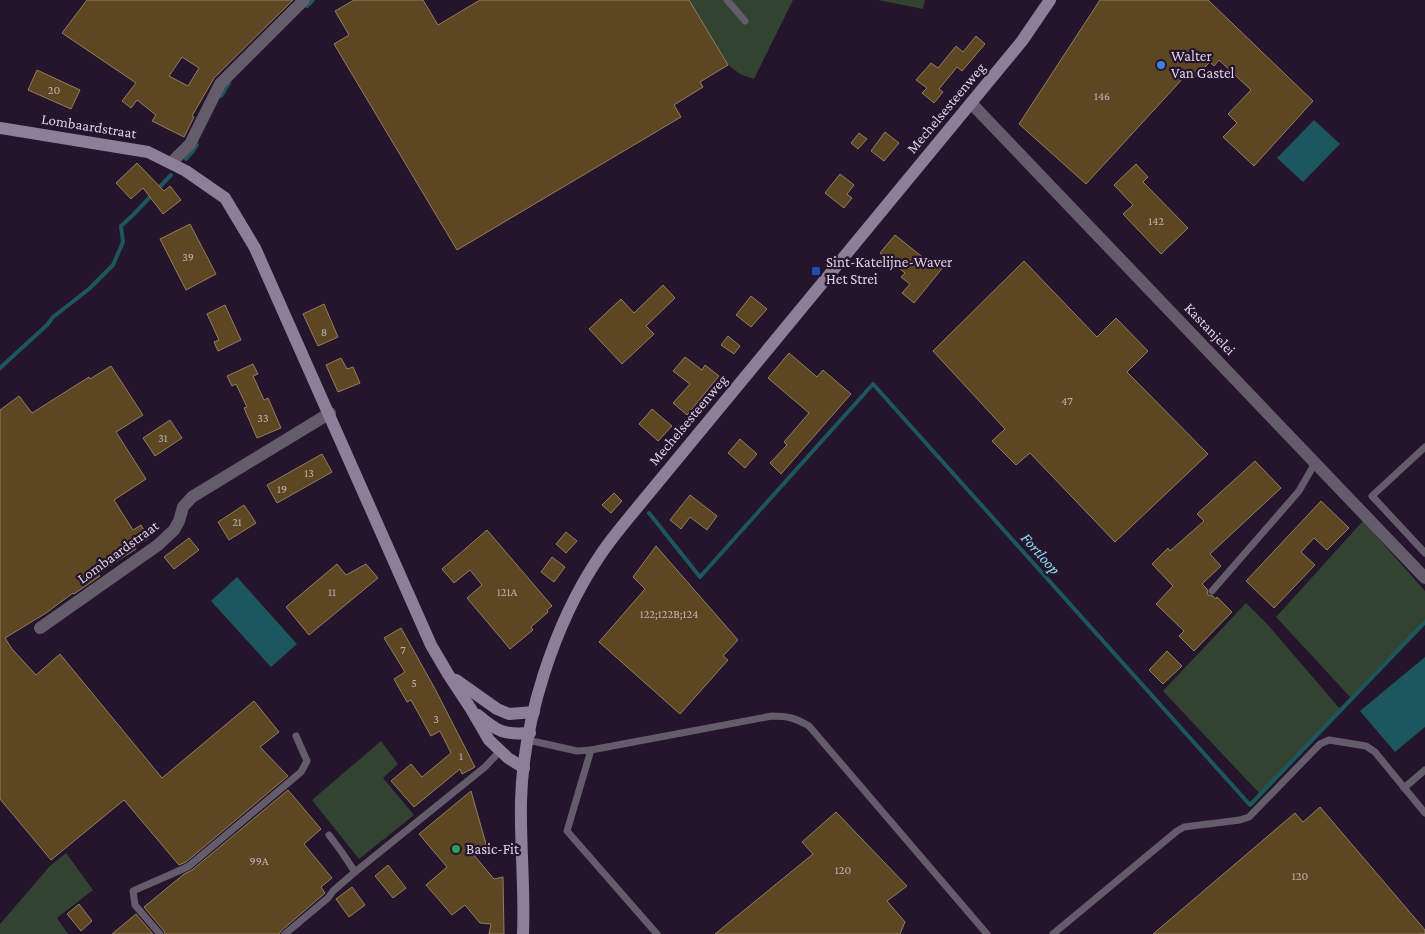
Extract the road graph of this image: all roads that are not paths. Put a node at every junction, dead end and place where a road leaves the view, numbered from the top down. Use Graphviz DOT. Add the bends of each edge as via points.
graph roads {
  1 [pos="304,0"];
  2 [pos="727,0"];
  3 [pos="1050,0"];
  4 [pos="745,22"];
  5 [pos="971,103"];
  6 [pos="0,128"];
  7 [pos="171,163"];
  8 [pos="330,413"];
  9 [pos="1425,447"];
  10 [pos="1315,463"];
  11 [pos="1425,553"];
  12 [pos="1425,578"];
  13 [pos="1212,591"];
  14 [pos="40,628"];
  15 [pos="448,674"];
  16 [pos="472,709"];
  17 [pos="534,712"];
  18 [pos="296,736"];
  19 [pos="529,736"];
  20 [pos="591,750"];
  21 [pos="500,751"];
  22 [pos="524,768"];
  23 [pos="1425,770"];
  24 [pos="1404,788"];
  25 [pos="1425,813"];
  26 [pos="329,835"];
  27 [pos="355,872"];
  28 [pos="160,934"];
  29 [pos="284,934"];
  30 [pos="523,934"];
  31 [pos="657,934"];
  32 [pos="987,934"];
  33 [pos="1053,934"];
  1 -- 7 [label="street" via="220,84 190,144"];
  2 -- 4 [label="lane"];
  3 -- 5 [label="street, Mechelsesteenweg" via="1022,41"];
  5 -- 10 [label="street, Kastanjelei"];
  5 -- 17 [label="street, Mechelsesteenweg" via="616,534 570,610 556,641"];
  6 -- 7 [label="street, Lombaardstraat" via="148,152"];
  7 -- 8 [label="street, Lombaardstraat" via="225,198 255,248"];
  8 -- 14 [label="street, Lombaardstraat" via="192,496 183,507 174,530 158,546"];
  8 -- 15 [label="street, Lombaardstraat" via="428,636"];
  9 -- 11 [label="lane" via="1372,496"];
  10 -- 12 [label="street, Kastanjelei"];
  10 -- 13 [label="lane" via="1299,491"];
  15 -- 16 [label="street, Lombaardstraat"];
  15 -- 17 [label="street, Lombaardstraat" via="497,709 509,714"];
  16 -- 19 [label="street, Lombaardstraat" via="493,728"];
  16 -- 21 [label="street, Lombaardstraat" via="489,740"];
  17 -- 19 [label="street, Mechelsesteenweg"];
  18 -- 28 [label="lane" via="307,761 301,772 189,866 133,891 135,905"];
  19 -- 20 [label="lane" via="577,751"];
  19 -- 22 [label="street, Mechelsesteenweg"];
  20 -- 31 [label="lane" via="566,831"];
  20 -- 32 [label="lane" via="772,716 799,720 809,726"];
  21 -- 22 [label="street, Lombaardstraat"];
  21 -- 27 [label="lane" via="485,767"];
  22 -- 30 [label="street, Mechelsesteenweg" via="521,800"];
  23 -- 24 [label="lane"];
  24 -- 25 [label="lane"];
  24 -- 33 [label="lane" via="1375,752 1366,746 1329,740 1320,744 1249,817 1184,827 1177,831"];
  26 -- 27 [label="lane"];
  27 -- 29 [label="lane"];
}
